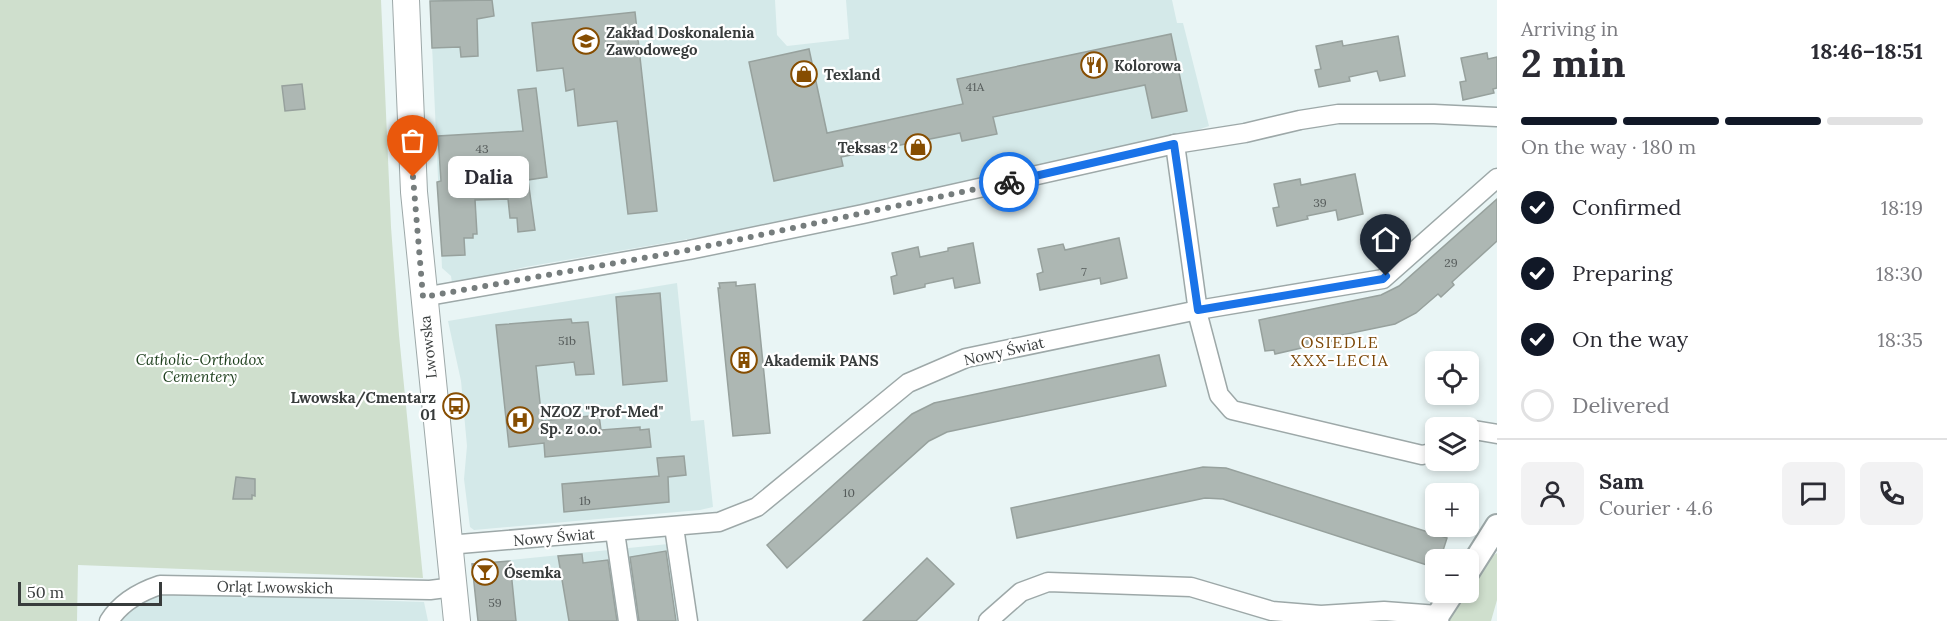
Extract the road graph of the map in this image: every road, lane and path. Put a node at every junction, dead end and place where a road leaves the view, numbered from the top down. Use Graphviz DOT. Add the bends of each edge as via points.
graph roads {
  1 [pos="406,0"];
  2 [pos="1497,117"];
  3 [pos="1174,144"];
  4 [pos="1497,178"];
  5 [pos="423,297"];
  6 [pos="1198,310"];
  7 [pos="1479,431"];
  8 [pos="1497,434"];
  9 [pos="1425,454"];
  10 [pos="1497,526"];
  11 [pos="674,527"];
  12 [pos="615,532"];
  13 [pos="448,545"];
  14 [pos="1479,555"];
  15 [pos="453,587"];
  16 [pos="1447,603"];
  17 [pos="1437,618"];
  18 [pos="109,621"];
  19 [pos="457,621"];
  20 [pos="628,621"];
  21 [pos="688,621"];
  22 [pos="988,621"];
  1 -- 5 [label="main road, Lwowska"];
  2 -- 3 [label="street" via="1338,114"];
  3 -- 5 [label="street" via="689,250"];
  3 -- 6 [label="street"];
  4 -- 6 [label="street, Nowy Świat" via="1383,279"];
  5 -- 13 [label="main road, Lwowska"];
  6 -- 9 [label="street" via="1219,396 1232,410"];
  6 -- 11 [label="street, Nowy Świat" via="966,358 908,383 757,507 719,522"];
  7 -- 8 [label="street"];
  10 -- 14 [label="street"];
  11 -- 12 [label="street, Nowy Świat"];
  11 -- 21 [label="street"];
  12 -- 13 [label="street, Nowy Świat"];
  12 -- 20 [label="street"];
  13 -- 15 [label="main road, Lwowska"];
  15 -- 18 [label="street, Orląt Lwowskich" via="430,590 160,585 129,600"];
  15 -- 19 [label="main road, Lwowska"];
  16 -- 17 [label="street"];
  17 -- 22 [label="street" via="1384,611 1272,611 1191,587 1048,582 1020,592"];
}
